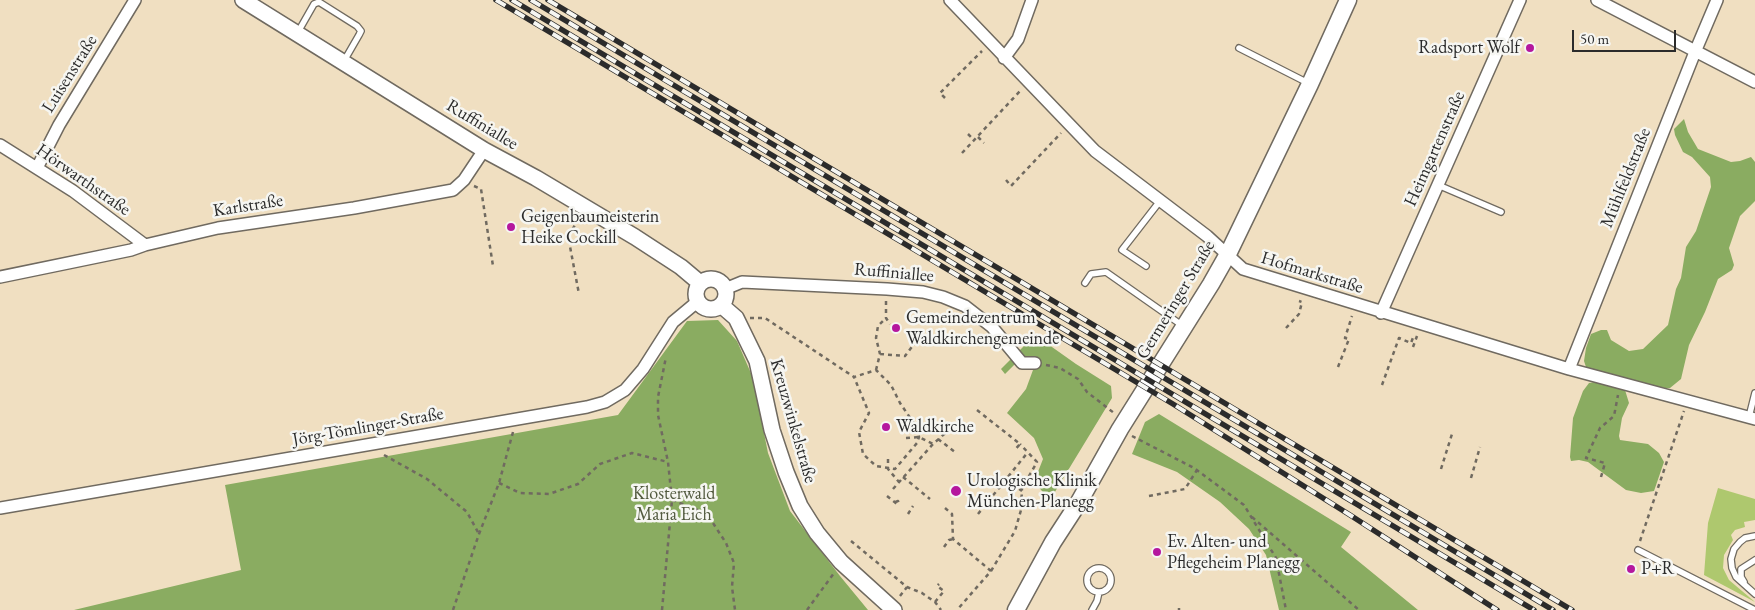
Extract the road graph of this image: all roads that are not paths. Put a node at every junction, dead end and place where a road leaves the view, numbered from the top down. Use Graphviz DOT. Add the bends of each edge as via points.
graph roads {
  1 [pos="135,0"];
  2 [pos="243,0"];
  3 [pos="950,0"];
  4 [pos="1032,0"];
  5 [pos="1348,0"];
  6 [pos="1520,0"];
  7 [pos="1597,0"];
  8 [pos="1718,0"];
  9 [pos="297,34"];
  10 [pos="1239,48"];
  11 [pos="1695,52"];
  12 [pos="1004,58"];
  13 [pos="343,62"];
  14 [pos="1755,82"];
  15 [pos="1310,84"];
  16 [pos="0,145"];
  17 [pos="484,150"];
  18 [pos="37,168"];
  19 [pos="1438,185"];
  20 [pos="1160,200"];
  21 [pos="1501,212"];
  22 [pos="145,245"];
  23 [pos="1228,254"];
  24 [pos="1146,266"];
  25 [pos="0,277"];
  26 [pos="700,283"];
  27 [pos="1085,283"];
  28 [pos="725,289"];
  29 [pos="697,302"];
  30 [pos="721,305"];
  31 [pos="1381,313"];
  32 [pos="1184,327"];
  33 [pos="1035,363"];
  34 [pos="1569,369"];
  35 [pos="1755,393"];
  36 [pos="1752,418"];
  37 [pos="0,508"];
  38 [pos="1755,536"];
  39 [pos="1637,550"];
  40 [pos="1755,560"];
  41 [pos="1746,586"];
  42 [pos="1099,592"];
  43 [pos="1755,594"];
  44 [pos="895,605"];
  45 [pos="1016,610"];
  46 [pos="1092,610"];
  47 [pos="1755,610"];
  1 -- 18 [label="street, Luisenstraße" via="58,125"];
  2 -- 9 [label="street, Ruffiniallee"];
  3 -- 12 [label="street, Hofmarkstraße"];
  4 -- 12 [label="street" via="1018,39"];
  5 -- 15 [label="main road, Germeringer Straße"];
  6 -- 19 [label="street, Heimgartenstraße"];
  7 -- 11 [label="street"];
  8 -- 11 [label="street, Mühlfeldstraße"];
  9 -- 13 [label="street, Ruffiniallee"];
  9 -- 13 [label="lane" via="314,4 319,2 361,31"];
  10 -- 15 [label="lane"];
  11 -- 14 [label="street"];
  11 -- 34 [label="street, Mühlfeldstraße"];
  12 -- 20 [label="street, Hofmarkstraße" via="1096,151"];
  13 -- 17 [label="street, Ruffiniallee"];
  15 -- 23 [label="main road, Germeringer Straße"];
  16 -- 18 [label="street, Hörwarthstraße"];
  17 -- 22 [label="street, Karlstraße" via="464,180 453,190 218,228"];
  17 -- 26 [label="street, Ruffiniallee" via="586,207 681,267"];
  18 -- 22 [label="street, Hörwarthstraße"];
  19 -- 21 [label="lane"];
  19 -- 31 [label="street, Heimgartenstraße"];
  20 -- 23 [label="street, Hofmarkstraße"];
  20 -- 24 [label="lane" via="1122,250"];
  22 -- 25 [label="street, Karlstraße"];
  23 -- 31 [label="street, Hofmarkstraße" via="1243,270"];
  23 -- 32 [label="main road, Germeringer Straße"];
  26 -- 28 [label="street" via="711,279"];
  26 -- 29 [label="street" via="695,292"];
  27 -- 32 [label="lane" via="1091,274 1106,272"];
  28 -- 30 [label="street" via="725,300"];
  28 -- 33 [label="street, Ruffiniallee" via="742,282 923,292 965,306 992,327 1022,362"];
  29 -- 30 [label="street" via="709,309"];
  29 -- 37 [label="street, Jörg-Tömlinger-Straße" via="673,322 644,369 625,390 605,402"];
  30 -- 44 [label="street, Kreuzwinkelstraße" via="736,318 757,362 772,430 800,506 842,563"];
  31 -- 34 [label="street, Hofmarkstraße"];
  32 -- 45 [label="main road, Germeringer Straße" via="1120,429"];
  34 -- 36 [label="street, Hofmarkstraße"];
  35 -- 36 [label="lane"];
  38 -- 41 [label="lane" via="1740,542 1731,560 1736,577"];
  39 -- 47 [label="lane"];
  40 -- 41 [label="lane" via="1741,569"];
  41 -- 43 [label="lane"];
  42 -- 42 [label="lane" via="1111,582 1101,568 1091,571 1087,580 1088,586"];
  42 -- 46 [label="lane"];
}
